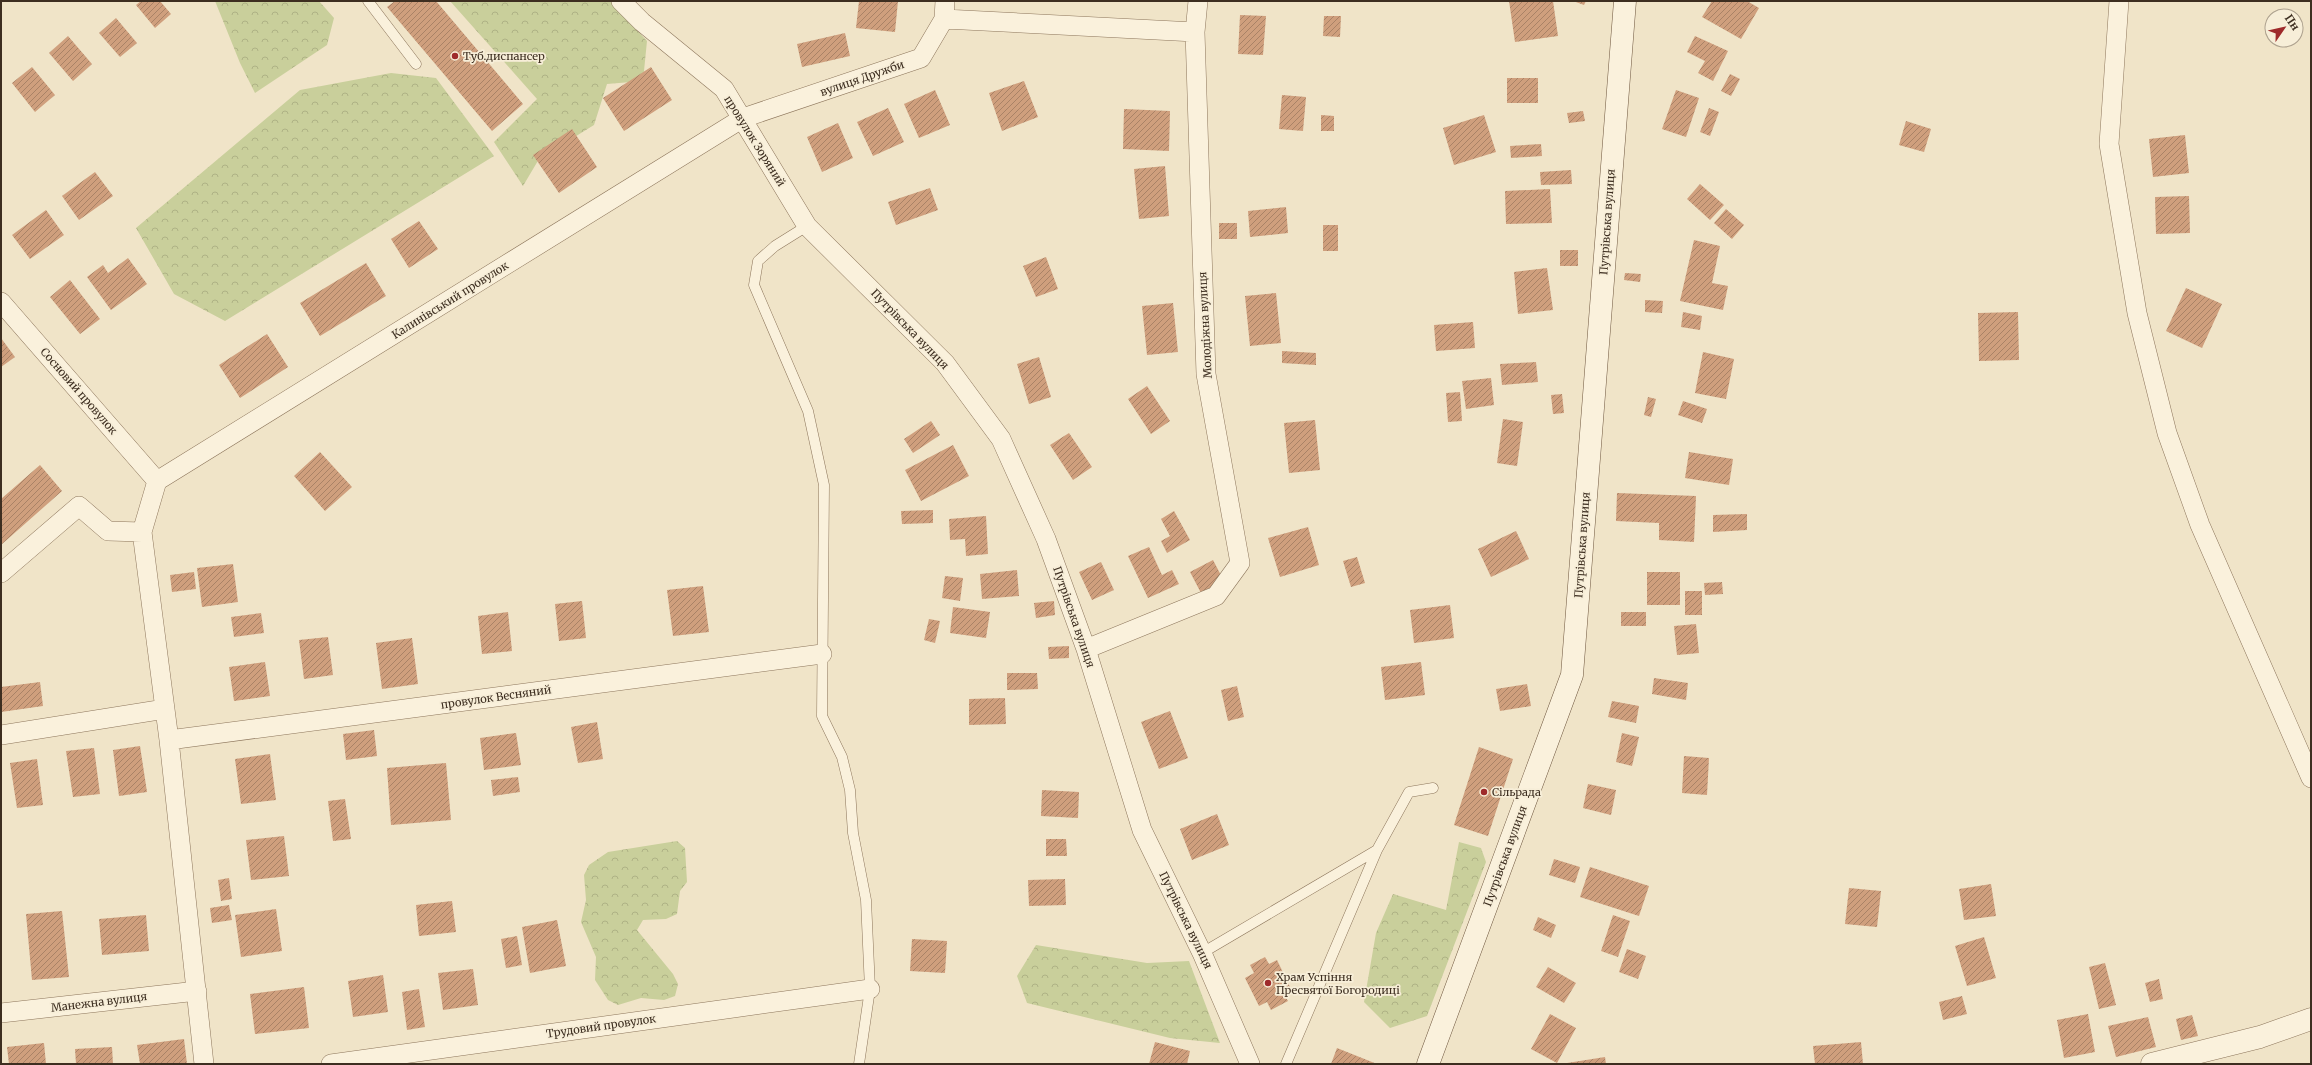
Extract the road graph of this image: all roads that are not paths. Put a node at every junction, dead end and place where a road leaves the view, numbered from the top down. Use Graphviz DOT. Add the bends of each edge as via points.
graph roads {
  1 [pos="368,1"];
  2 [pos="621,1"];
  3 [pos="1198,1"];
  4 [pos="1625,1"];
  5 [pos="2118,1"];
  6 [pos="945,10"];
  7 [pos="1195,32"];
  8 [pos="416,64"];
  9 [pos="743,118"];
  10 [pos="807,226"];
  11 [pos="1,302"];
  12 [pos="157,481"];
  13 [pos="142,532"];
  14 [pos="1,573"];
  15 [pos="1086,649"];
  16 [pos="822,654"];
  17 [pos="165,709"];
  18 [pos="1,735"];
  19 [pos="170,740"];
  20 [pos="2311,778"];
  21 [pos="1433,788"];
  22 [pos="1377,850"];
  23 [pos="1202,953"];
  24 [pos="870,989"];
  25 [pos="197,991"];
  26 [pos="1,1013"];
  27 [pos="2311,1020"];
  28 [pos="204,1064"];
  29 [pos="331,1064"];
  30 [pos="859,1064"];
  31 [pos="1250,1064"];
  32 [pos="1286,1064"];
  33 [pos="1428,1064"];
  34 [pos="2152,1064"];
  1 -- 8 [label="lane"];
  2 -- 9 [label="street, провулок Зоряний" via="642,22 724,89"];
  3 -- 7 [label="street, Молодіжна вулиця"];
  4 -- 33 [label="main road, Путрівська вулиця" via="1572,675"];
  5 -- 20 [label="street" via="2109,144 2139,321 2167,433 2200,525"];
  6 -- 7 [label="street"];
  6 -- 9 [label="street, вулиця Дружби" via="921,58"];
  7 -- 15 [label="street, Молодіжна вулиця" via="1206,374 1240,563 1216,596"];
  9 -- 10 [label="street, провулок Зоряний"];
  9 -- 12 [label="street, Калинівський провулок"];
  10 -- 15 [label="street, Путрівська вулиця" via="945,363 1001,439 1046,539"];
  10 -- 16 [label="lane" via="775,246 758,261 754,285 808,411 824,485"];
  11 -- 12 [label="street, Сосновий провулок"];
  12 -- 13 [label="street"];
  13 -- 14 [label="street" via="108,530 79,506"];
  13 -- 17 [label="street"];
  15 -- 23 [label="street, Путрівська вулиця" via="1142,830"];
  16 -- 19 [label="street, провулок Весняний"];
  16 -- 24 [label="lane" via="822,716 842,757 850,790 853,833 866,900"];
  17 -- 18 [label="street"];
  17 -- 19 [label="street"];
  19 -- 25 [label="street"];
  21 -- 22 [label="lane" via="1409,792"];
  22 -- 23 [label="lane"];
  22 -- 32 [label="lane"];
  23 -- 31 [label="street, Путрівська вулиця"];
  24 -- 29 [label="street, Трудовий провулок"];
  24 -- 30 [label="lane"];
  25 -- 26 [label="street, Манежна вулиця"];
  25 -- 28 [label="street"];
  27 -- 34 [label="main road" via="2260,1037"];
}
